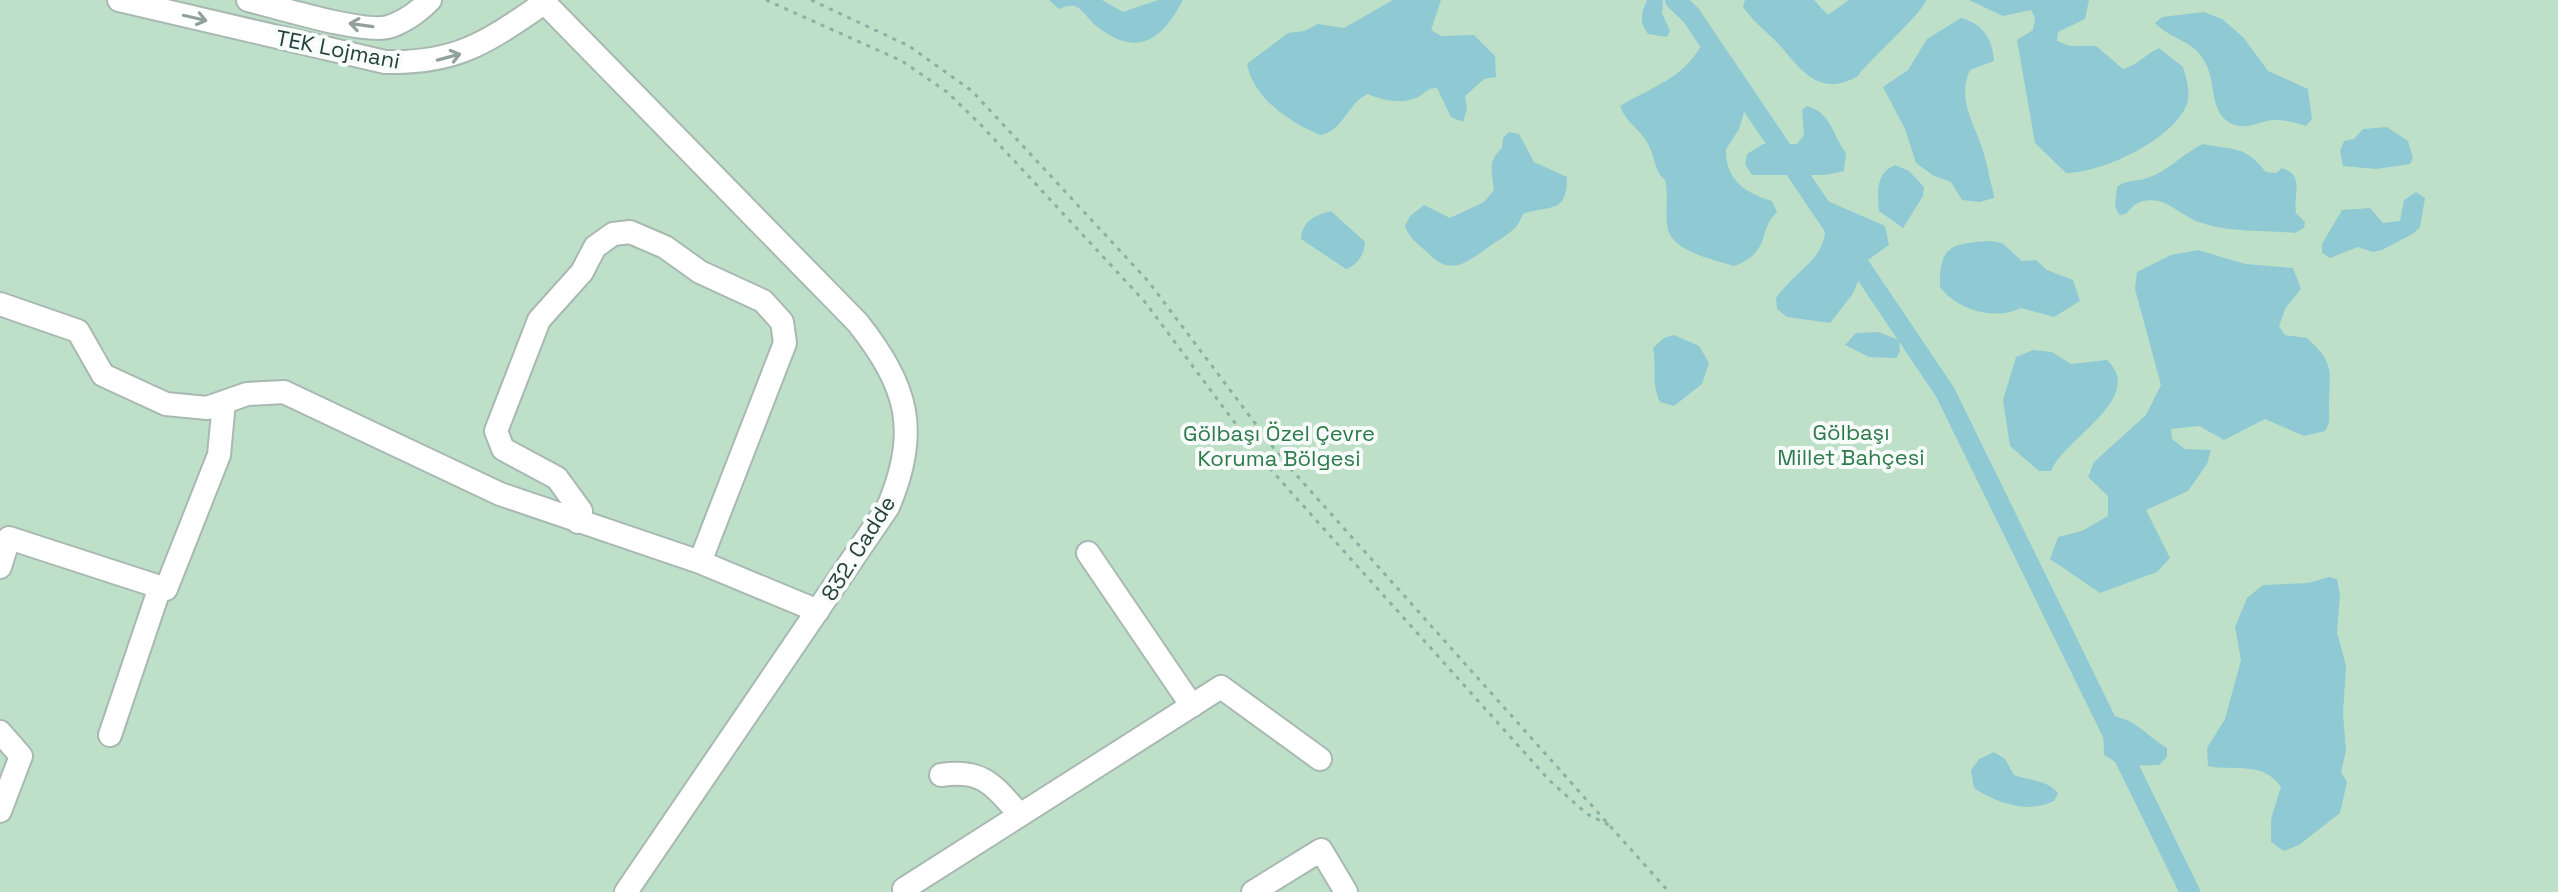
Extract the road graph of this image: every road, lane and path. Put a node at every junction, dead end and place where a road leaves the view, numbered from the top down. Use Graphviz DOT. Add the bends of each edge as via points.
graph roads {
  1 [pos="119,0"];
  2 [pos="248,0"];
  3 [pos="430,0"];
  4 [pos="766,0"];
  5 [pos="811,0"];
  6 [pos="543,1"];
  7 [pos="0,304"];
  8 [pos="224,402"];
  9 [pos="578,522"];
  10 [pos="1088,553"];
  11 [pos="700,562"];
  12 [pos="0,567"];
  13 [pos="160,587"];
  14 [pos="818,611"];
  15 [pos="1192,706"];
  16 [pos="0,732"];
  17 [pos="110,735"];
  18 [pos="1320,759"];
  19 [pos="941,775"];
  20 [pos="0,811"];
  21 [pos="1020,815"];
  22 [pos="1614,828"];
  23 [pos="626,892"];
  24 [pos="906,892"];
  25 [pos="1253,892"];
  26 [pos="1346,892"];
  27 [pos="1669,892"];
  1 -- 6 [label="street, TEK Lojmani, one-way" via="385,62 425,63 463,53"];
  3 -- 2 [label="street, TEK Lojmani, one-way" via="416,14 386,28"];
  4 -- 22 [label="path" via="902,61 947,92 982,126 1145,302 1264,462 1549,780 1587,814"];
  5 -- 22 [label="path" via="909,46 972,91 1148,281 1282,459"];
  6 -- 14 [label="street, 832. Cadde" via="858,323 896,379 906,437 898,485"];
  7 -- 8 [label="street" via="78,331 103,375 166,404 207,408"];
  8 -- 9 [label="street" via="247,394 284,392 500,494"];
  8 -- 13 [label="street" via="219,455 166,589"];
  9 -- 11 [label="street"];
  9 -- 11 [label="street" via="581,511 570,491 543,467 503,449 496,431 539,320 582,272 600,241 630,232 763,301 785,329 785,343"];
  10 -- 15 [label="street"];
  11 -- 14 [label="street"];
  12 -- 13 [label="street" via="9,538"];
  13 -- 17 [label="street"];
  14 -- 23 [label="street, 832. Cadde"];
  15 -- 18 [label="street" via="1221,687"];
  15 -- 21 [label="street"];
  16 -- 20 [label="street" via="21,756"];
  19 -- 21 [label="street" via="980,776"];
  21 -- 24 [label="street"];
  22 -- 27 [label="path"];
  25 -- 26 [label="street" via="1321,850"];
}
